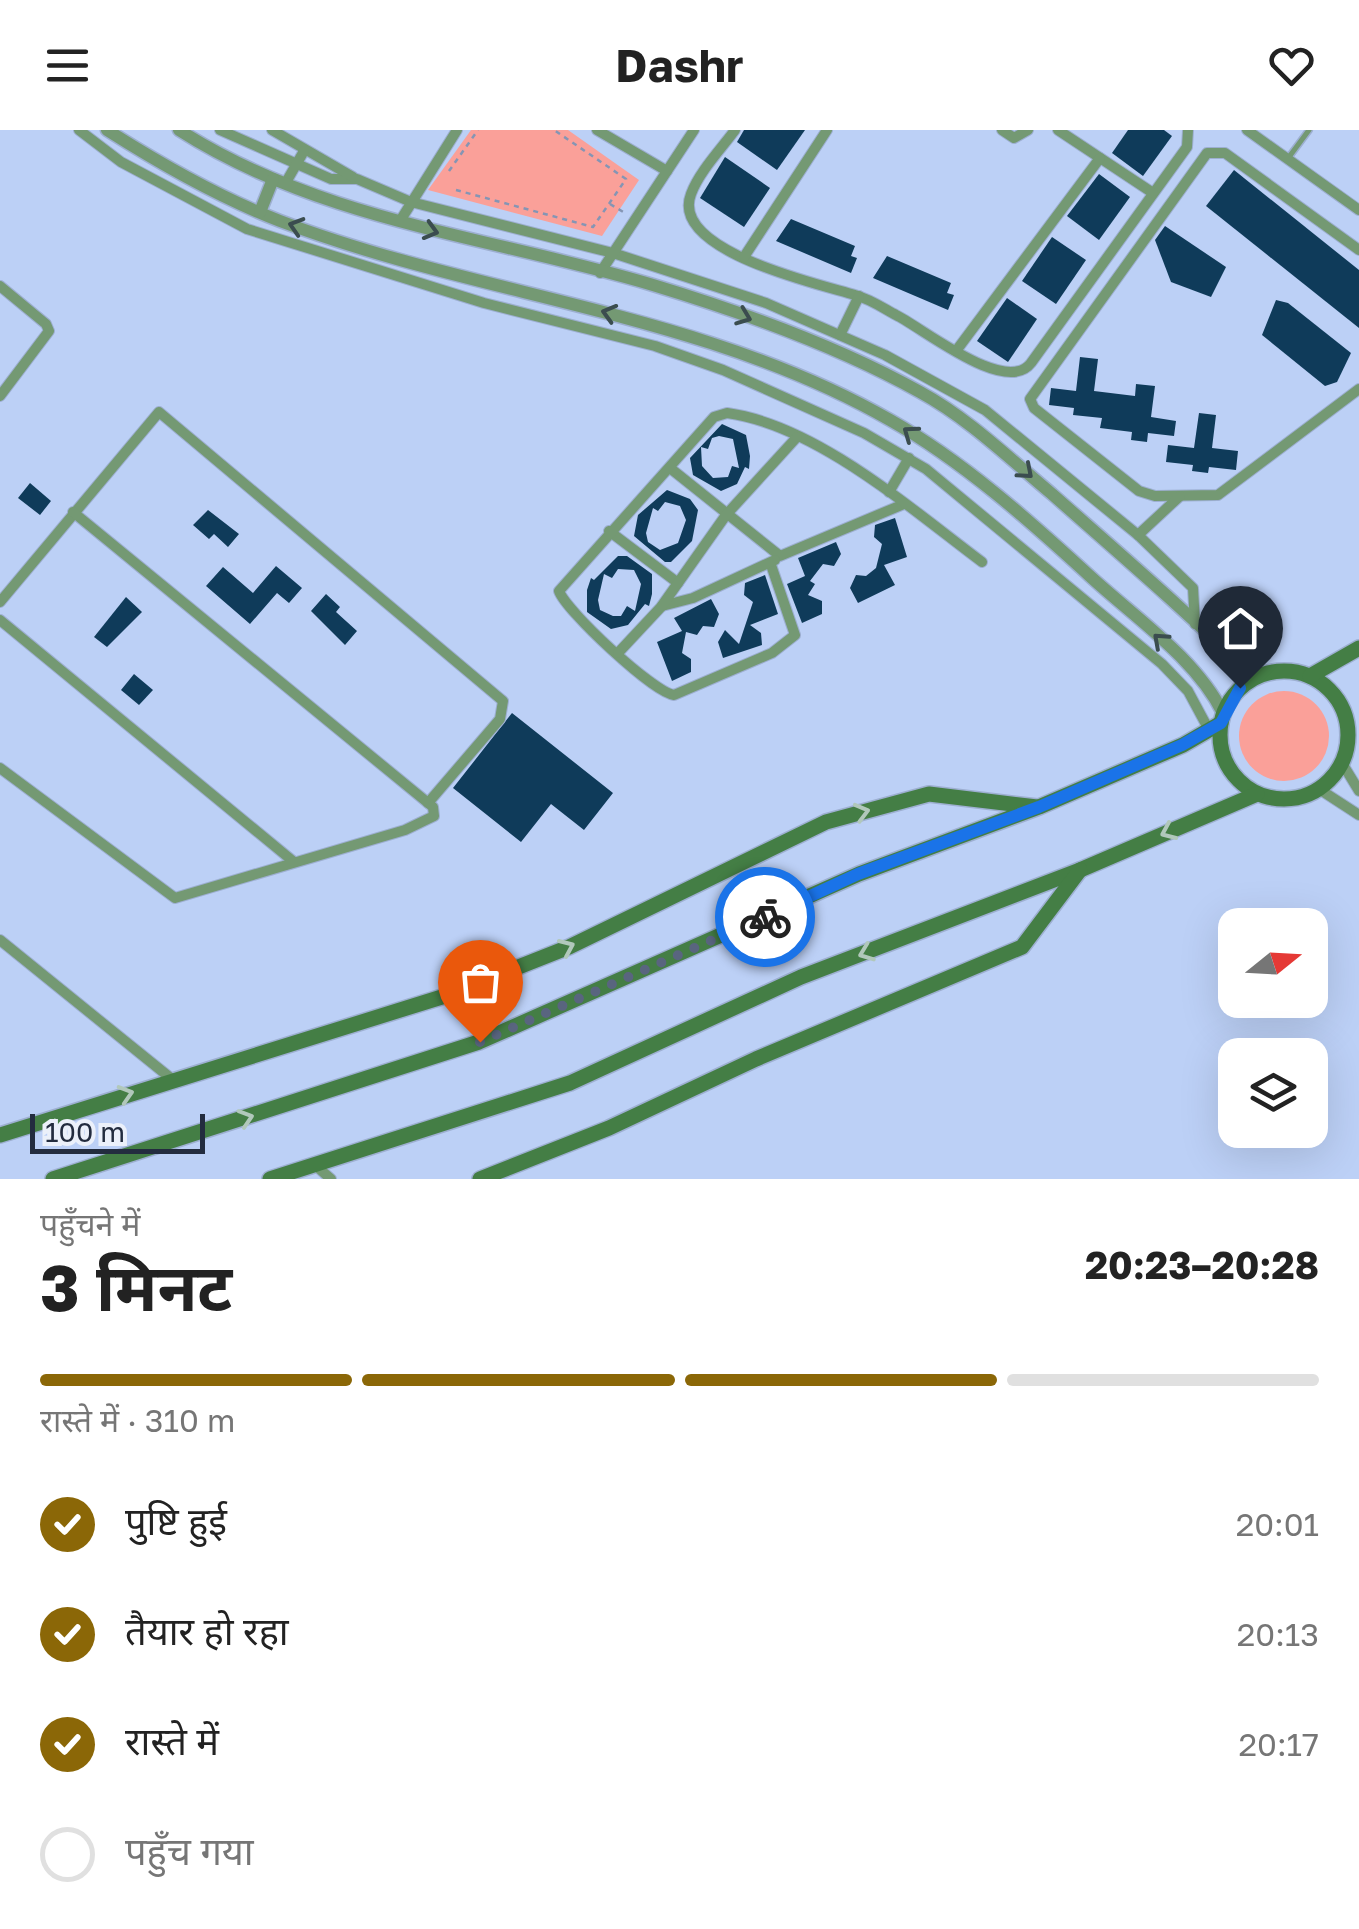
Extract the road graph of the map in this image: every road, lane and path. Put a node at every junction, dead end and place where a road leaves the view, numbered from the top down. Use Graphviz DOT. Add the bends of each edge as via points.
graph roads {
  1 [pos="79,130"];
  2 [pos="106,130"];
  3 [pos="179,130"];
  4 [pos="220,130"];
  5 [pos="272,130"];
  6 [pos="440,130"];
  7 [pos="478,130"];
  8 [pos="554,130"];
  9 [pos="597,130"];
  10 [pos="694,130"];
  11 [pos="734,130"];
  12 [pos="826,130"];
  13 [pos="1002,130"];
  14 [pos="1028,130"];
  15 [pos="1058,130"];
  16 [pos="1188,130"];
  17 [pos="1247,130"];
  18 [pos="1309,130"];
  19 [pos="454,134"];
  20 [pos="289,135"];
  21 [pos="304,152"];
  22 [pos="1100,158"];
  23 [pos="1287,160"];
  24 [pos="294,166"];
  25 [pos="449,171"];
  26 [pos="668,171"];
  27 [pos="357,179"];
  28 [pos="279,182"];
  29 [pos="456,190"];
  30 [pos="1152,193"];
  31 [pos="412,202"];
  32 [pos="609,204"];
  33 [pos="1359,210"];
  34 [pos="260,212"];
  35 [pos="635,220"];
  36 [pos="400,222"];
  37 [pos="1359,250"];
  38 [pos="613,254"];
  39 [pos="744,257"];
  40 [pos="600,273"];
  41 [pos="2,290"];
  42 [pos="859,296"];
  43 [pos="840,335"];
  44 [pos="956,350"];
  45 [pos="1359,389"];
  46 [pos="0,396"];
  47 [pos="797,437"];
  48 [pos="909,458"];
  49 [pos="670,468"];
  50 [pos="888,492"];
  51 [pos="1180,496"];
  52 [pos="904,504"];
  53 [pos="73,512"];
  54 [pos="726,515"];
  55 [pos="609,531"];
  56 [pos="1138,535"];
  57 [pos="1060,548"];
  58 [pos="780,556"];
  59 [pos="982,562"];
  60 [pos="770,565"];
  61 [pos="1043,566"];
  62 [pos="678,583"];
  63 [pos="0,602"];
  64 [pos="661,606"];
  65 [pos="0,620"];
  66 [pos="1195,625"];
  67 [pos="1359,648"];
  68 [pos="618,652"];
  69 [pos="1310,676"];
  70 [pos="1254,678"];
  71 [pos="1218,722"];
  72 [pos="1353,743"];
  73 [pos="1342,763"];
  74 [pos="0,768"];
  75 [pos="1319,789"];
  76 [pos="1359,791"];
  77 [pos="1257,794"];
  78 [pos="428,802"];
  79 [pos="1039,807"];
  80 [pos="1359,815"];
  81 [pos="294,862"];
  82 [pos="1080,870"];
  83 [pos="0,940"];
  84 [pos="172,1080"];
  85 [pos="0,1135"];
  86 [pos="316,1165"];
  87 [pos="53,1179"];
  88 [pos="270,1179"];
  89 [pos="331,1179"];
  90 [pos="480,1179"];
  1 -- 48 [label="street" via="121,162 247,230 484,304 655,346 801,403"];
  2 -- 34 [label="street" via="209,191"];
  3 -- 28 [label="street"];
  4 -- 24 [label="street"];
  5 -- 20 [label="street"];
  6 -- 19 [label="street"];
  7 -- 25 [label="path"];
  8 -- 32 [label="path" via="626,179"];
  9 -- 26 [label="street"];
  10 -- 26 [label="street"];
  11 -- 39 [label="street" via="690,201 702,234"];
  12 -- 39 [label="street"];
  13 -- 14 [label="street" via="1014,138"];
  15 -- 22 [label="street"];
  16 -- 30 [label="street" via="1187,146"];
  17 -- 23 [label="street"];
  18 -- 23 [label="lane"];
  19 -- 31 [label="street"];
  20 -- 21 [label="street"];
  21 -- 24 [label="street"];
  21 -- 27 [label="street"];
  22 -- 30 [label="street"];
  22 -- 44 [label="street"];
  23 -- 33 [label="street"];
  24 -- 27 [label="street" via="331,179"];
  24 -- 28 [label="street"];
  26 -- 35 [label="street"];
  27 -- 31 [label="street"];
  28 -- 34 [label="street"];
  28 -- 36 [label="street"];
  29 -- 32 [label="path" via="594,227"];
  30 -- 44 [label="street" via="1026,370 999,372"];
  31 -- 36 [label="street"];
  31 -- 38 [label="street"];
  32 -- 35 [label="path"];
  57 -- 34 [label="street, one-way" via="892,420 800,378 678,332 438,270"];
  35 -- 38 [label="street"];
  36 -- 40 [label="street, one-way"];
  37 -- 51 [label="street" via="1225,153 1213,150 1202,158 1030,398 1034,408 1139,491"];
  38 -- 40 [label="street"];
  38 -- 43 [label="street" via="766,303"];
  39 -- 42 [label="street"];
  40 -- 66 [label="street, one-way" via="712,305 920,392 987,439"];
  41 -- 46 [label="street" via="49,332"];
  42 -- 43 [label="street"];
  42 -- 44 [label="street"];
  43 -- 56 [label="street" via="972,400"];
  45 -- 51 [label="street" via="1218,495"];
  47 -- 49 [label="street" via="721,414"];
  47 -- 50 [label="street"];
  47 -- 54 [label="street"];
  48 -- 50 [label="street"];
  48 -- 61 [label="street"];
  49 -- 54 [label="street"];
  49 -- 55 [label="street"];
  50 -- 52 [label="street"];
  51 -- 56 [label="street"];
  52 -- 58 [label="street"];
  52 -- 59 [label="street"];
  53 -- 63 [label="street"];
  53 -- 78 [label="street"];
  53 -- 78 [label="street" via="159,412 503,701 500,719"];
  54 -- 58 [label="street"];
  54 -- 62 [label="street"];
  55 -- 62 [label="street"];
  55 -- 68 [label="street" via="559,591"];
  56 -- 66 [label="street" via="1193,588"];
  57 -- 61 [label="street"];
  71 -- 57 [label="street, one-way" via="1188,665"];
  58 -- 60 [label="street"];
  60 -- 64 [label="street"];
  60 -- 68 [label="street" via="795,630 779,649 674,695"];
  61 -- 71 [label="street" via="1183,684"];
  62 -- 64 [label="street"];
  64 -- 68 [label="street"];
  65 -- 81 [label="street"];
  66 -- 70 [label="street"];
  67 -- 69 [label="main road"];
  69 -- 70 [label="main road" via="1290,671"];
  69 -- 72 [label="main road" via="1330,690"];
  70 -- 71 [label="main road"];
  71 -- 77 [label="main road" via="1226,762"];
  71 -- 79 [label="main road"];
  72 -- 73 [label="main road"];
  73 -- 75 [label="main road"];
  73 -- 76 [label="street"];
  74 -- 81 [label="street" via="169,897"];
  75 -- 77 [label="main road" via="1290,799"];
  75 -- 80 [label="street"];
  77 -- 82 [label="main road, one-way"];
  78 -- 81 [label="street" via="435,812 431,820"];
  84 -- 79 [label="main road, one-way" via="514,969 826,822 930,794"];
  87 -- 79 [label="main road, one-way" via="480,1042 858,874"];
  82 -- 86 [label="main road, one-way" via="802,977 570,1083"];
  82 -- 90 [label="main road" via="1022,947"];
  83 -- 84 [label="street"];
  85 -- 84 [label="main road, one-way"];
  86 -- 88 [label="main road"];
  86 -- 89 [label="street"];
}
